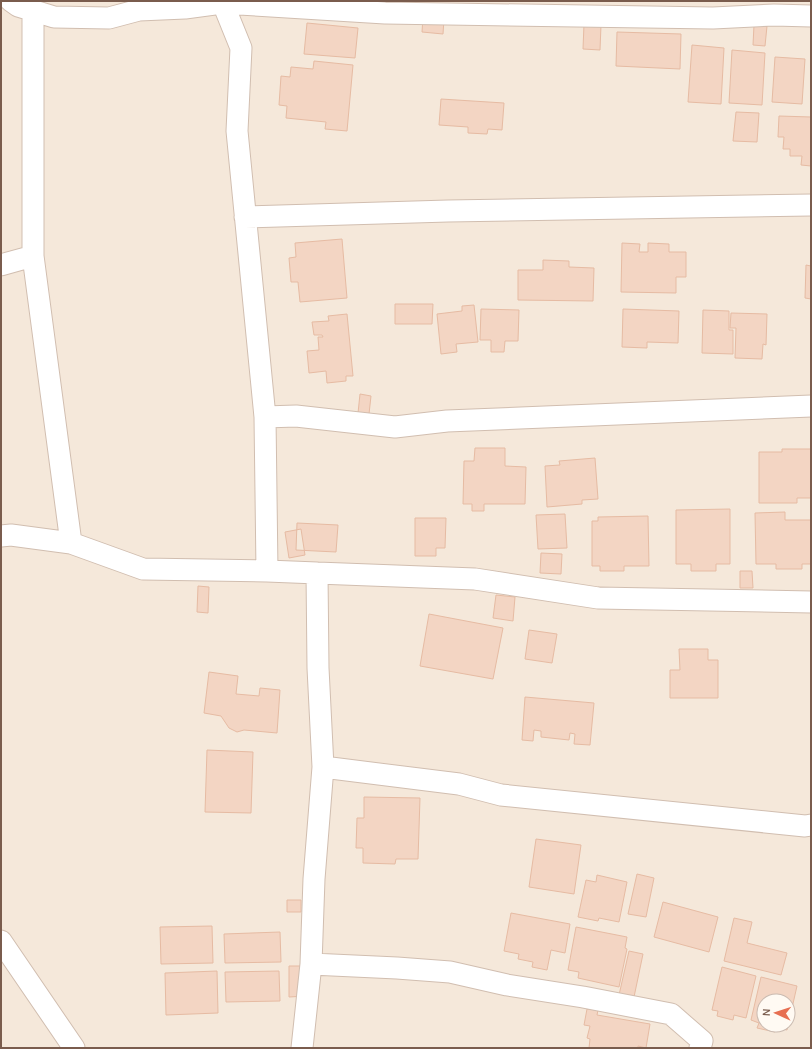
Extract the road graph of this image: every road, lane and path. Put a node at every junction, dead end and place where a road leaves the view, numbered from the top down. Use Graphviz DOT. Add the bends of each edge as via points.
graph roads {
  1 [pos="11,1"];
  2 [pos="222,2"];
  3 [pos="33,11"];
  4 [pos="811,16"];
  5 [pos="811,205"];
  6 [pos="245,217"];
  7 [pos="33,256"];
  8 [pos="1,265"];
  9 [pos="811,406"];
  10 [pos="265,417"];
  11 [pos="1,536"];
  12 [pos="71,543"];
  13 [pos="267,571"];
  14 [pos="317,573"];
  15 [pos="811,602"];
  16 [pos="323,767"];
  17 [pos="811,825"];
  18 [pos="1,941"];
  19 [pos="311,964"];
  20 [pos="74,1048"];
  21 [pos="302,1048"];
  22 [pos="700,1048"];
  1 -- 3 [label="street"];
  2 -- 3 [label="street" via="185,8 139,10 109,18 54,17"];
  2 -- 4 [label="street" via="385,13 712,18"];
  2 -- 6 [label="street" via="241,48 237,131"];
  3 -- 7 [label="street"];
  5 -- 6 [label="street"];
  6 -- 10 [label="street"];
  7 -- 8 [label="street"];
  7 -- 12 [label="street"];
  9 -- 10 [label="street" via="447,421 395,427 296,416"];
  10 -- 13 [label="street"];
  11 -- 12 [label="street"];
  12 -- 13 [label="street" via="143,569"];
  13 -- 14 [label="street"];
  14 -- 15 [label="street" via="475,579 598,598"];
  14 -- 16 [label="street"];
  16 -- 17 [label="street" via="459,784 501,795"];
  16 -- 19 [label="street" via="314,879"];
  18 -- 20 [label="street"];
  19 -- 21 [label="street"];
  19 -- 22 [label="street" via="450,972 507,985 671,1014 702,1041"];
}
